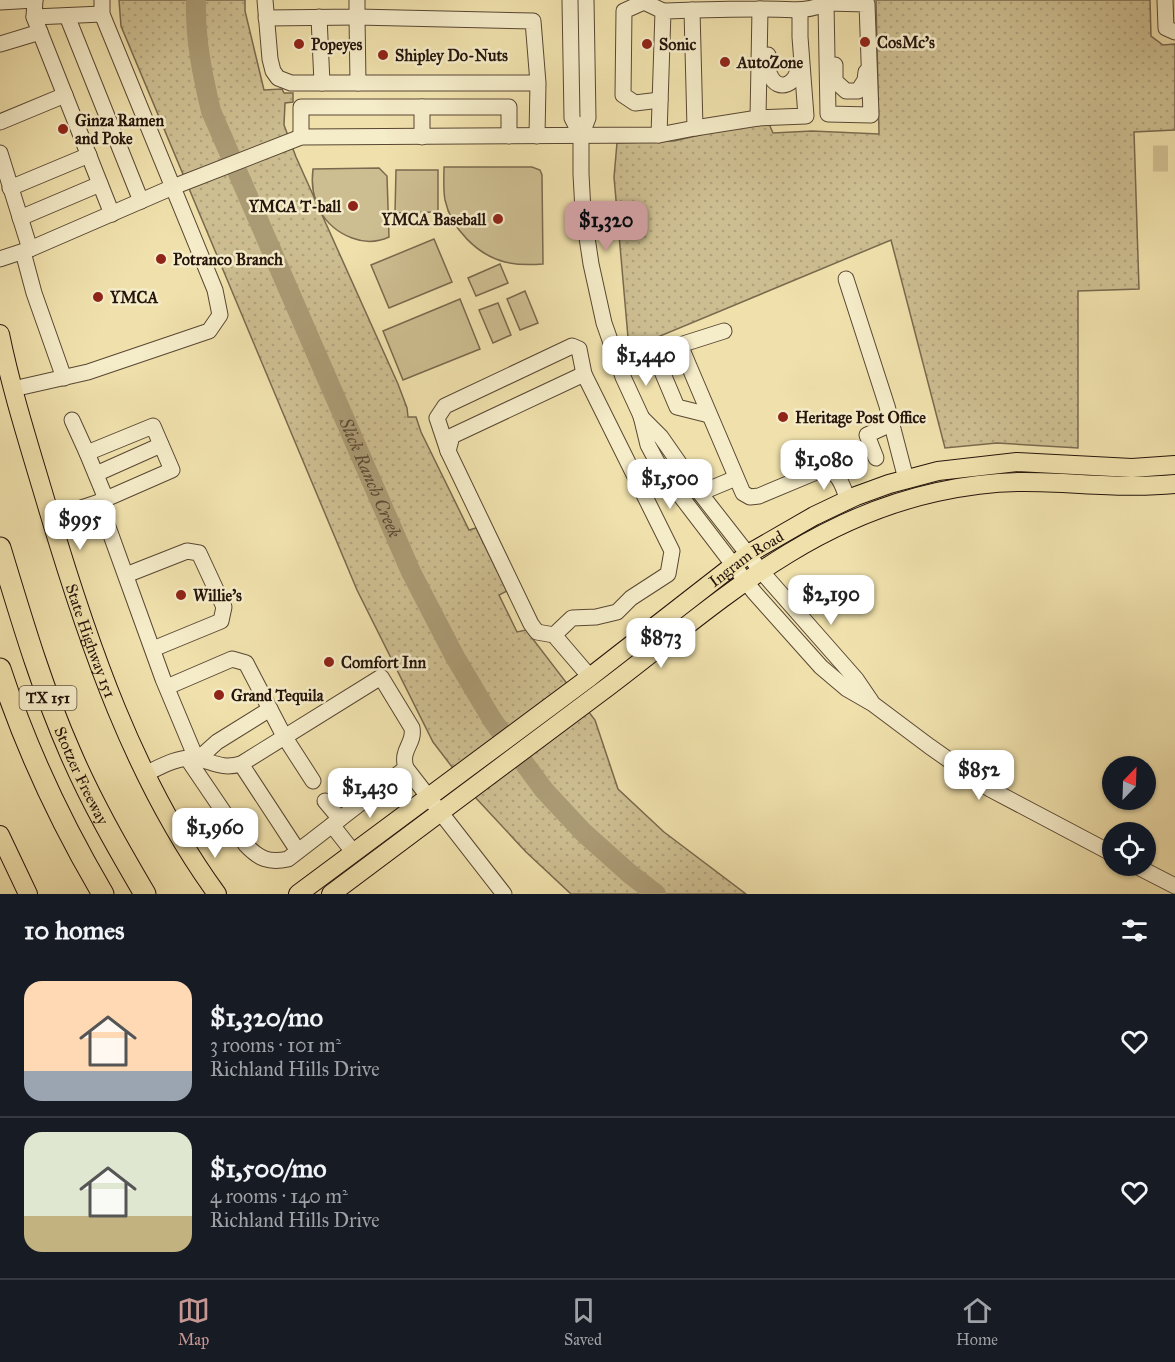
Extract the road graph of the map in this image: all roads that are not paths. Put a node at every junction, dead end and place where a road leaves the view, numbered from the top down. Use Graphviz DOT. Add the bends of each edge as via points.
graph roads {
  1 [pos="35,0"];
  2 [pos="265,0"];
  3 [pos="357,0"];
  4 [pos="570,0"];
  5 [pos="586,0"];
  6 [pos="1165,0"];
  7 [pos="826,1"];
  8 [pos="0,2"];
  9 [pos="102,7"];
  10 [pos="760,9"];
  11 [pos="692,10"];
  12 [pos="800,10"];
  13 [pos="867,10"];
  14 [pos="663,11"];
  15 [pos="67,16"];
  16 [pos="34,17"];
  17 [pos="319,17"];
  18 [pos="357,17"];
  19 [pos="266,18"];
  20 [pos="826,20"];
  21 [pos="760,29"];
  22 [pos="40,32"];
  23 [pos="1175,32"];
  24 [pos="800,37"];
  25 [pos="0,44"];
  26 [pos="322,83"];
  27 [pos="358,83"];
  28 [pos="538,83"];
  29 [pos="65,94"];
  30 [pos="660,100"];
  31 [pos="422,107"];
  32 [pos="828,114"];
  33 [pos="806,116"];
  34 [pos="758,118"];
  35 [pos="0,122"];
  36 [pos="695,128"];
  37 [pos="658,135"];
  38 [pos="509,136"];
  39 [pos="537,136"];
  40 [pos="581,136"];
  41 [pos="422,137"];
  42 [pos="296,139"];
  43 [pos="0,153"];
  44 [pos="89,155"];
  45 [pos="100,184"];
  46 [pos="180,185"];
  47 [pos="10,188"];
  48 [pos="141,201"];
  49 [pos="112,214"];
  50 [pos="20,218"];
  51 [pos="26,251"];
  52 [pos="0,259"];
  53 [pos="846,279"];
  54 [pos="724,331"];
  55 [pos="0,334"];
  56 [pos="680,345"];
  57 [pos="655,355"];
  58 [pos="621,370"];
  59 [pos="584,374"];
  60 [pos="64,378"];
  61 [pos="13,389"];
  62 [pos="710,415"];
  63 [pos="641,416"];
  64 [pos="72,420"];
  65 [pos="893,430"];
  66 [pos="161,444"];
  67 [pos="448,451"];
  68 [pos="87,453"];
  69 [pos="876,458"];
  70 [pos="1175,465"];
  71 [pos="1117,467"];
  72 [pos="96,474"];
  73 [pos="736,478"];
  74 [pos="906,479"];
  75 [pos="1175,484"];
  76 [pos="1116,486"];
  77 [pos="700,493"];
  78 [pos="911,499"];
  79 [pos="103,500"];
  80 [pos="848,500"];
  81 [pos="51,518"];
  82 [pos="0,548"];
  83 [pos="741,559"];
  84 [pos="126,575"];
  85 [pos="753,576"];
  86 [pos="554,635"];
  87 [pos="153,649"];
  88 [pos="0,669"];
  89 [pos="590,677"];
  90 [pos="166,687"];
  91 [pos="601,692"];
  92 [pos="270,709"];
  93 [pos="549,719"];
  94 [pos="284,736"];
  95 [pos="194,758"];
  96 [pos="241,764"];
  97 [pos="406,768"];
  98 [pos="147,773"];
  99 [pos="313,781"];
  100 [pos="325,801"];
  101 [pos="434,806"];
  102 [pos="336,822"];
  103 [pos="0,835"];
  104 [pos="114,842"];
  105 [pos="1102,848"];
  106 [pos="298,851"];
  107 [pos="354,854"];
  108 [pos="1156,876"];
  109 [pos="1175,886"];
  110 [pos="216,893"];
  111 [pos="28,894"];
  112 [pos="103,894"];
  113 [pos="145,894"];
  114 [pos="162,894"];
  115 [pos="298,894"];
  116 [pos="331,894"];
  117 [pos="504,894"];
  1 -- 8 [label="street"];
  1 -- 16 [label="street"];
  2 -- 19 [label="street"];
  3 -- 18 [label="street"];
  4 -- 40 [label="street" via="572,118"];
  5 -- 40 [label="street" via="588,118"];
  6 -- 23 [label="street" via="1166,28"];
  7 -- 12 [label="street" via="818,8"];
  7 -- 13 [label="street"];
  7 -- 20 [label="street"];
  9 -- 15 [label="street"];
  9 -- 46 [label="street"];
  10 -- 11 [label="street"];
  10 -- 12 [label="street"];
  10 -- 21 [label="street"];
  11 -- 14 [label="street"];
  11 -- 36 [label="street"];
  12 -- 24 [label="street"];
  13 -- 20 [label="street" via="865,80 858,91 846,91 835,81 835,33"];
  13 -- 32 [label="street" via="871,115"];
  14 -- 30 [label="street"];
  14 -- 30 [label="street" via="644,2 624,11 623,95 634,104"];
  15 -- 16 [label="street"];
  15 -- 48 [label="street"];
  16 -- 22 [label="street"];
  17 -- 18 [label="street"];
  17 -- 19 [label="street"];
  17 -- 26 [label="street"];
  18 -- 27 [label="street"];
  18 -- 28 [label="street" via="533,21"];
  19 -- 26 [label="street" via="270,58 278,78 291,83"];
  20 -- 32 [label="street"];
  21 -- 24 [label="street" via="767,43 769,74 785,86 798,73"];
  21 -- 34 [label="street"];
  22 -- 25 [label="street"];
  22 -- 29 [label="street"];
  24 -- 33 [label="street"];
  26 -- 27 [label="street"];
  27 -- 28 [label="street"];
  28 -- 39 [label="street"];
  29 -- 35 [label="street"];
  29 -- 44 [label="street"];
  30 -- 37 [label="street"];
  31 -- 38 [label="street" via="509,107"];
  31 -- 41 [label="street"];
  31 -- 42 [label="street" via="301,107"];
  32 -- 33 [label="street"];
  33 -- 34 [label="street"];
  34 -- 36 [label="street"];
  36 -- 37 [label="street"];
  37 -- 40 [label="street"];
  38 -- 39 [label="street"];
  38 -- 41 [label="street"];
  39 -- 40 [label="street"];
  40 -- 58 [label="street" via="583,211 591,264 604,323"];
  41 -- 42 [label="street"];
  42 -- 46 [label="street"];
  43 -- 47 [label="street"];
  44 -- 45 [label="street"];
  44 -- 47 [label="street"];
  45 -- 49 [label="street"];
  45 -- 50 [label="street"];
  46 -- 48 [label="street"];
  46 -- 60 [label="street" via="220,315 209,331"];
  47 -- 50 [label="street"];
  48 -- 49 [label="street"];
  49 -- 51 [label="street"];
  50 -- 51 [label="street"];
  51 -- 52 [label="street"];
  51 -- 60 [label="street" via="34,293"];
  53 -- 65 [label="street"];
  54 -- 56 [label="street"];
  55 -- 61 [label="main road, State Highway 151"];
  56 -- 57 [label="street"];
  56 -- 62 [label="street"];
  57 -- 58 [label="street"];
  57 -- 62 [label="street" via="677,407"];
  58 -- 63 [label="street"];
  59 -- 67 [label="street" via="452,436"];
  59 -- 67 [label="street" via="579,349 572,346 445,406 437,418"];
  59 -- 86 [label="street" via="672,551 671,563 668,574 617,612 572,618"];
  60 -- 61 [label="street"];
  61 -- 81 [label="main road, State Highway 151"];
  62 -- 73 [label="street"];
  63 -- 77 [label="street" via="661,437"];
  63 -- 83 [label="street" via="648,444 663,473"];
  64 -- 68 [label="street"];
  65 -- 69 [label="street" via="867,435"];
  65 -- 74 [label="street"];
  66 -- 68 [label="street" via="153,426"];
  66 -- 72 [label="street"];
  66 -- 79 [label="street" via="172,470"];
  67 -- 86 [label="street" via="531,624 537,632"];
  68 -- 72 [label="street"];
  70 -- 71 [label="main road, Ingram Road"];
  71 -- 74 [label="main road, Ingram Road" via="1017,462"];
  71 -- 76 [label="main road"];
  72 -- 79 [label="street"];
  73 -- 77 [label="street"];
  73 -- 80 [label="street" via="743,493 750,497 829,470 838,475"];
  74 -- 78 [label="main road"];
  74 -- 80 [label="main road, Ingram Road"];
  75 -- 76 [label="main road, Ingram Road"];
  76 -- 78 [label="main road, Ingram Road" via="1004,482"];
  77 -- 83 [label="street"];
  78 -- 85 [label="main road, Ingram Road" via="826,531"];
  79 -- 81 [label="street"];
  79 -- 84 [label="street"];
  80 -- 83 [label="main road, Ingram Road"];
  81 -- 98 [label="main road, State Highway 151" via="92,645"];
  82 -- 104 [label="highway, Stotzer Freeway / TX 151" via="51,707"];
  83 -- 85 [label="street"];
  83 -- 89 [label="main road, Ingram Road"];
  84 -- 87 [label="street"];
  84 -- 87 [label="street" via="187,551 199,553 224,607 221,621"];
  85 -- 91 [label="main road, Ingram Road"];
  85 -- 105 [label="street" via="821,667 847,689 990,789"];
  86 -- 89 [label="street"];
  87 -- 90 [label="street"];
  88 -- 112 [label="highway, TX 151" via="46,786"];
  89 -- 91 [label="main road"];
  89 -- 93 [label="main road, Ingram Road"];
  90 -- 92 [label="street" via="232,659 246,663"];
  90 -- 95 [label="street"];
  91 -- 93 [label="main road, Ingram Road"];
  92 -- 94 [label="street"];
  92 -- 95 [label="street"];
  93 -- 101 [label="main road, Ingram Road"];
  94 -- 96 [label="street"];
  94 -- 97 [label="street" via="381,677 412,728 404,753"];
  94 -- 99 [label="street"];
  95 -- 96 [label="street" via="224,767"];
  95 -- 98 [label="street"];
  95 -- 106 [label="street" via="256,856 279,861"];
  96 -- 106 [label="street"];
  97 -- 101 [label="street"];
  97 -- 102 [label="street"];
  98 -- 110 [label="main road, State Highway 151" via="182,840"];
  100 -- 102 [label="street"];
  101 -- 107 [label="main road, Ingram Road"];
  101 -- 116 [label="main road, Ingram Road"];
  101 -- 117 [label="street"];
  102 -- 106 [label="street"];
  102 -- 107 [label="street"];
  103 -- 111 [label="main road"];
  104 -- 113 [label="highway, Stotzer Freeway / TX 151"];
  104 -- 114 [label="highway"];
  107 -- 115 [label="main road, Ingram Road"];
  108 -- 109 [label="street"];
}
